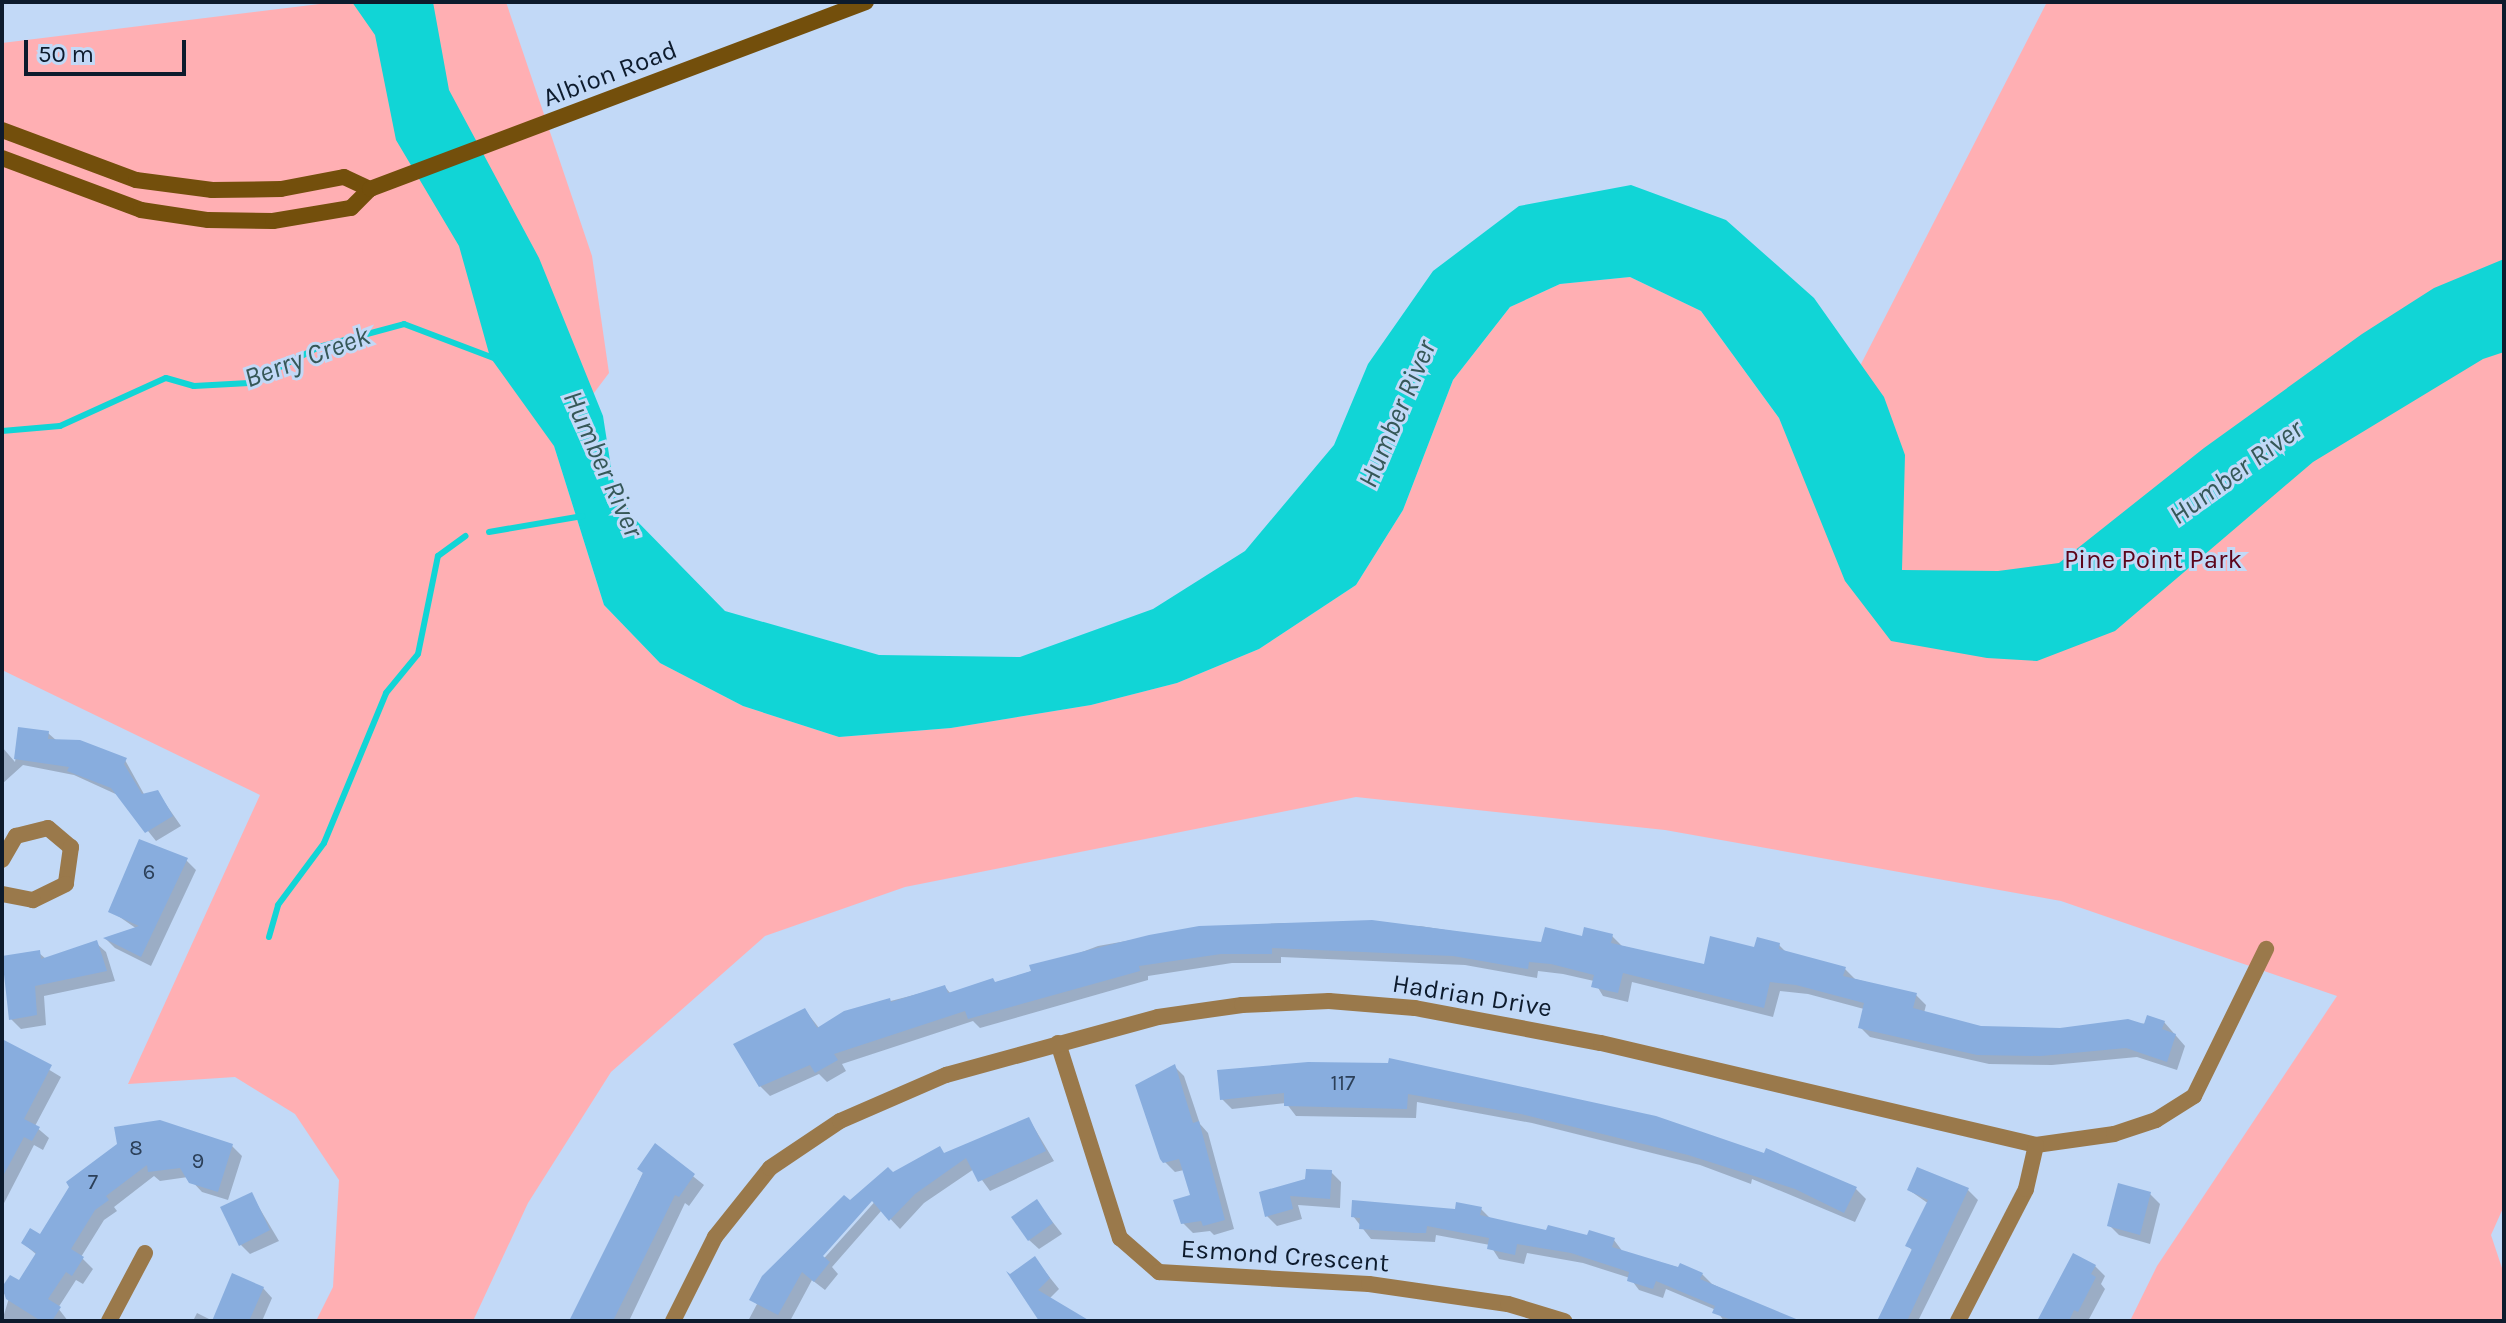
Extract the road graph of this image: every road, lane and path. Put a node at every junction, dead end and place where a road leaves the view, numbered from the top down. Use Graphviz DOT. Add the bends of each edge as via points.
graph roads {
  1 [pos="866,2"];
  2 [pos="2,130"];
  3 [pos="2,158"];
  4 [pos="370,189"];
  5 [pos="2,860"];
  6 [pos="2,894"];
  7 [pos="2266,949"];
  8 [pos="1058,1043"];
  9 [pos="2036,1145"];
  10 [pos="145,1253"];
  11 [pos="109,1321"];
  12 [pos="673,1321"];
  13 [pos="1564,1321"];
  14 [pos="1958,1321"];
  1 -- 4 [label="main road, Albion Road"];
  2 -- 4 [label="main road" via="136,180 212,190 267,190 344,177"];
  3 -- 4 [label="main road, Albion Road" via="141,210 208,220 273,221 351,208"];
  5 -- 6 [label="street" via="16,836 48,828 71,847 66,884 33,900"];
  7 -- 9 [label="street, Hadrian Drive" via="2194,1096 2156,1120 2114,1134"];
  8 -- 9 [label="street, Hadrian Drive" via="1158,1017 1242,1005 1329,1001 1415,1008 1601,1043"];
  8 -- 12 [label="street, Hadrian Drive" via="932,1081 840,1121 770,1168 715,1237"];
  8 -- 13 [label="street, Esmond Crescent" via="1120,1238 1159,1272 1369,1284 1508,1304"];
  9 -- 14 [label="street" via="2026,1189"];
  10 -- 11 [label="street"];
}
